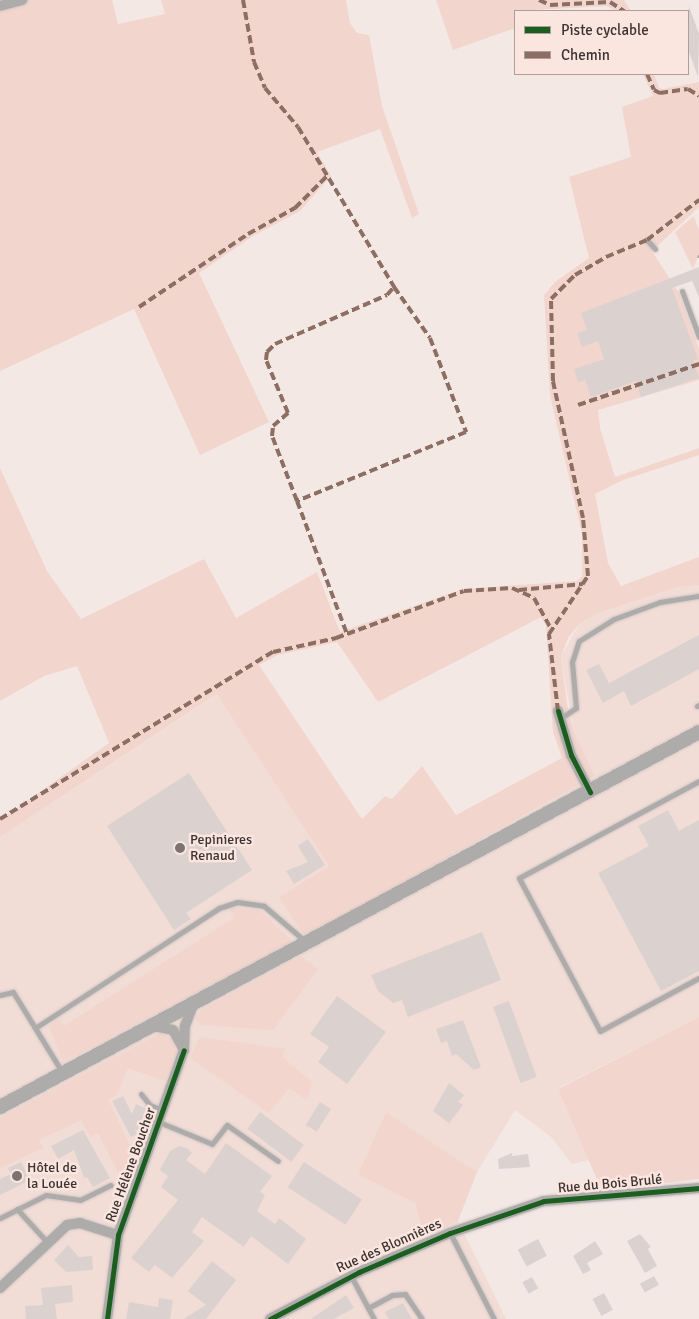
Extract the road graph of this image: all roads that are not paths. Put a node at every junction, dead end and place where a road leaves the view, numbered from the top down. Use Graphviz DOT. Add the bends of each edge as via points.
graph roads {
  1 [pos="22,0"];
  2 [pos="0,6"];
  3 [pos="647,240"];
  4 [pos="655,249"];
  5 [pos="682,290"];
  6 [pos="697,328"];
  7 [pos="699,337"];
  8 [pos="699,596"];
  9 [pos="559,715"];
  10 [pos="699,732"];
  11 [pos="699,781"];
  12 [pos="590,792"];
  13 [pos="308,943"];
  14 [pos="699,978"];
  15 [pos="0,995"];
  16 [pos="193,1005"];
  17 [pos="154,1026"];
  18 [pos="35,1028"];
  19 [pos="184,1050"];
  20 [pos="63,1074"];
  21 [pos="141,1094"];
  22 [pos="0,1107"];
  23 [pos="163,1110"];
  24 [pos="158,1122"];
  25 [pos="278,1161"];
  26 [pos="111,1185"];
  27 [pos="699,1188"];
  28 [pos="524,1208"];
  29 [pos="17,1209"];
  30 [pos="0,1218"];
  31 [pos="450,1233"];
  32 [pos="118,1235"];
  33 [pos="47,1242"];
  34 [pos="352,1276"];
  35 [pos="0,1288"];
  36 [pos="368,1308"];
  37 [pos="281,1316"];
  38 [pos="107,1319"];
  39 [pos="270,1319"];
  40 [pos="374,1319"];
  41 [pos="422,1319"];
  42 [pos="494,1319"];
  1 -- 2 [label="street"];
  3 -- 4 [label="lane"];
  5 -- 6 [label="lane"];
  6 -- 7 [label="lane"];
  8 -- 9 [label="lane" via="660,602 614,619 579,641 572,662 576,708"];
  9 -- 12 [label="street" via="571,756"];
  10 -- 12 [label="main road"];
  11 -- 14 [label="lane" via="519,878 600,1031"];
  12 -- 13 [label="main road"];
  13 -- 16 [label="main road"];
  13 -- 18 [label="lane" via="264,906 237,902 219,908"];
  15 -- 18 [label="lane" via="13,992"];
  16 -- 17 [label="main road"];
  16 -- 19 [label="street, Rue Hélène Boucher" via="185,1026"];
  17 -- 19 [label="street" via="172,1030"];
  17 -- 20 [label="main road"];
  18 -- 20 [label="lane"];
  19 -- 23 [label="street, Rue Hélène Boucher"];
  20 -- 22 [label="main road"];
  21 -- 23 [label="lane" via="150,1105"];
  23 -- 24 [label="street, Rue Hélène Boucher"];
  24 -- 25 [label="lane" via="212,1144 227,1125"];
  24 -- 32 [label="street, Rue Hélène Boucher"];
  26 -- 29 [label="lane" via="80,1200 46,1195"];
  27 -- 28 [label="street, Rue du Bois Brulé" via="586,1196"];
  28 -- 31 [label="street, Rue des Blonnières"];
  29 -- 30 [label="lane"];
  29 -- 33 [label="lane"];
  31 -- 34 [label="street, Rue des Blonnières"];
  31 -- 42 [label="lane"];
  32 -- 33 [label="street" via="80,1222 67,1225"];
  32 -- 38 [label="street, Rue Hélène Boucher"];
  33 -- 35 [label="street"];
  34 -- 36 [label="lane"];
  34 -- 37 [label="street, Rue des Blonnières"];
  36 -- 40 [label="lane"];
  36 -- 41 [label="lane" via="392,1295 405,1294"];
  37 -- 39 [label="street, Rue des Blonnières"];
}
